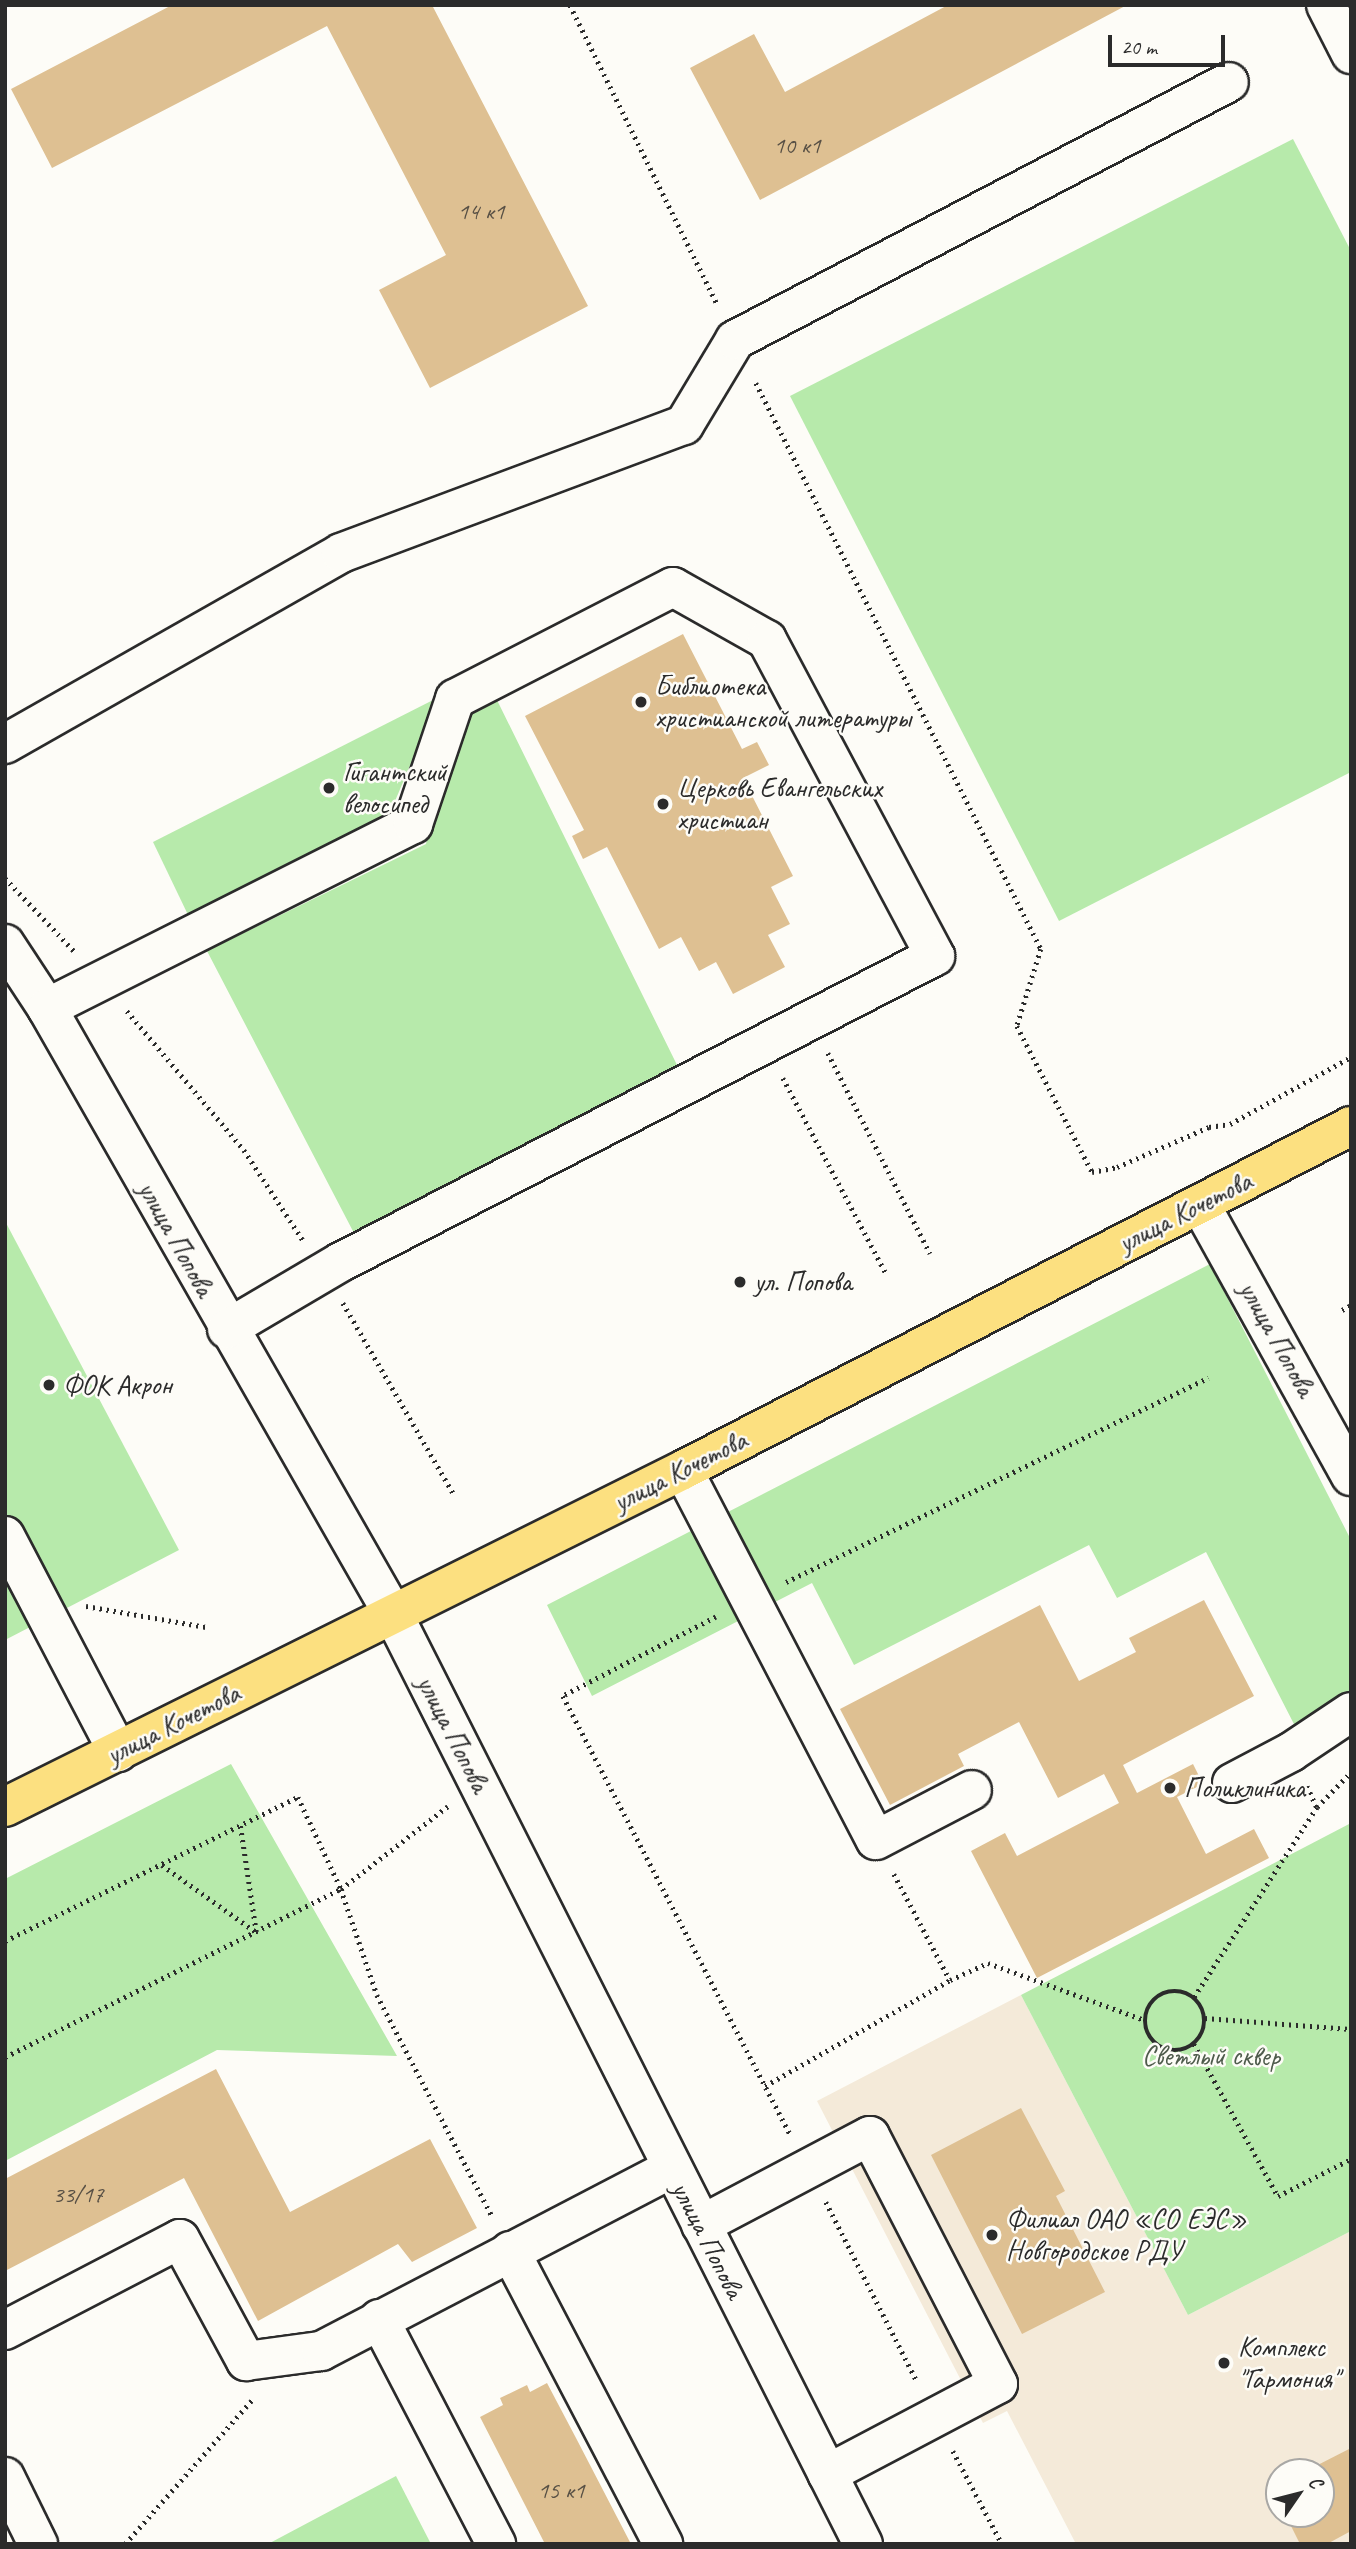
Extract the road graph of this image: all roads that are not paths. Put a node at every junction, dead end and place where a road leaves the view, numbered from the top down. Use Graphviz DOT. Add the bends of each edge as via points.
graph roads {
  1 [pos="1326,5"];
  2 [pos="1351,54"];
  3 [pos="1229,82"];
  4 [pos="5,744"];
  5 [pos="5,944"];
  6 [pos="47,1008"];
  7 [pos="1351,1126"];
  8 [pos="1200,1204"];
  9 [pos="227,1329"];
  10 [pos="683,1470"];
  11 [pos="1351,1476"];
  12 [pos="5,1536"];
  13 [pos="393,1614"];
  14 [pos="1351,1712"];
  15 [pos="118,1752"];
  16 [pos="1232,1783"];
  17 [pos="972,1790"];
  18 [pos="5,1807"];
  19 [pos="672,2168"];
  20 [pos="701,2225"];
  21 [pos="510,2251"];
  22 [pos="379,2319"];
  23 [pos="5,2330"];
  24 [pos="827,2474"];
  25 [pos="5,2477"];
  26 [pos="38,2544"];
  27 [pos="496,2544"];
  28 [pos="663,2544"];
  29 [pos="863,2544"];
  1 -- 2 [label="street"];
  3 -- 4 [label="street" via="735,340 684,425 341,553"];
  5 -- 6 [label="street, улица Попова"];
  6 -- 9 [label="street, улица Попова"];
  6 -- 9 [label="street" via="414,824 455,699 673,587 767,640 935,956 756,1044 324,1272"];
  7 -- 8 [label="main road, улица Кочетова"];
  8 -- 10 [label="main road, улица Кочетова"];
  8 -- 11 [label="street, улица Попова"];
  9 -- 13 [label="street, улица Попова"];
  10 -- 13 [label="main road, улица Кочетова"];
  10 -- 17 [label="street" via="876,1840"];
  12 -- 15 [label="street"];
  13 -- 15 [label="main road, улица Кочетова"];
  13 -- 19 [label="street, улица Попова"];
  14 -- 16 [label="street" via="1291,1752"];
  15 -- 18 [label="main road, улица Кочетова"];
  19 -- 20 [label="street, улица Попова"];
  19 -- 21 [label="street"];
  20 -- 24 [label="street, улица Попова"];
  20 -- 24 [label="street" via="870,2136 998,2384"];
  21 -- 22 [label="street"];
  21 -- 28 [label="street"];
  22 -- 23 [label="street" via="321,2351 246,2361 180,2239"];
  22 -- 27 [label="street"];
  24 -- 29 [label="street, улица Попова"];
  25 -- 26 [label="street"];
}
